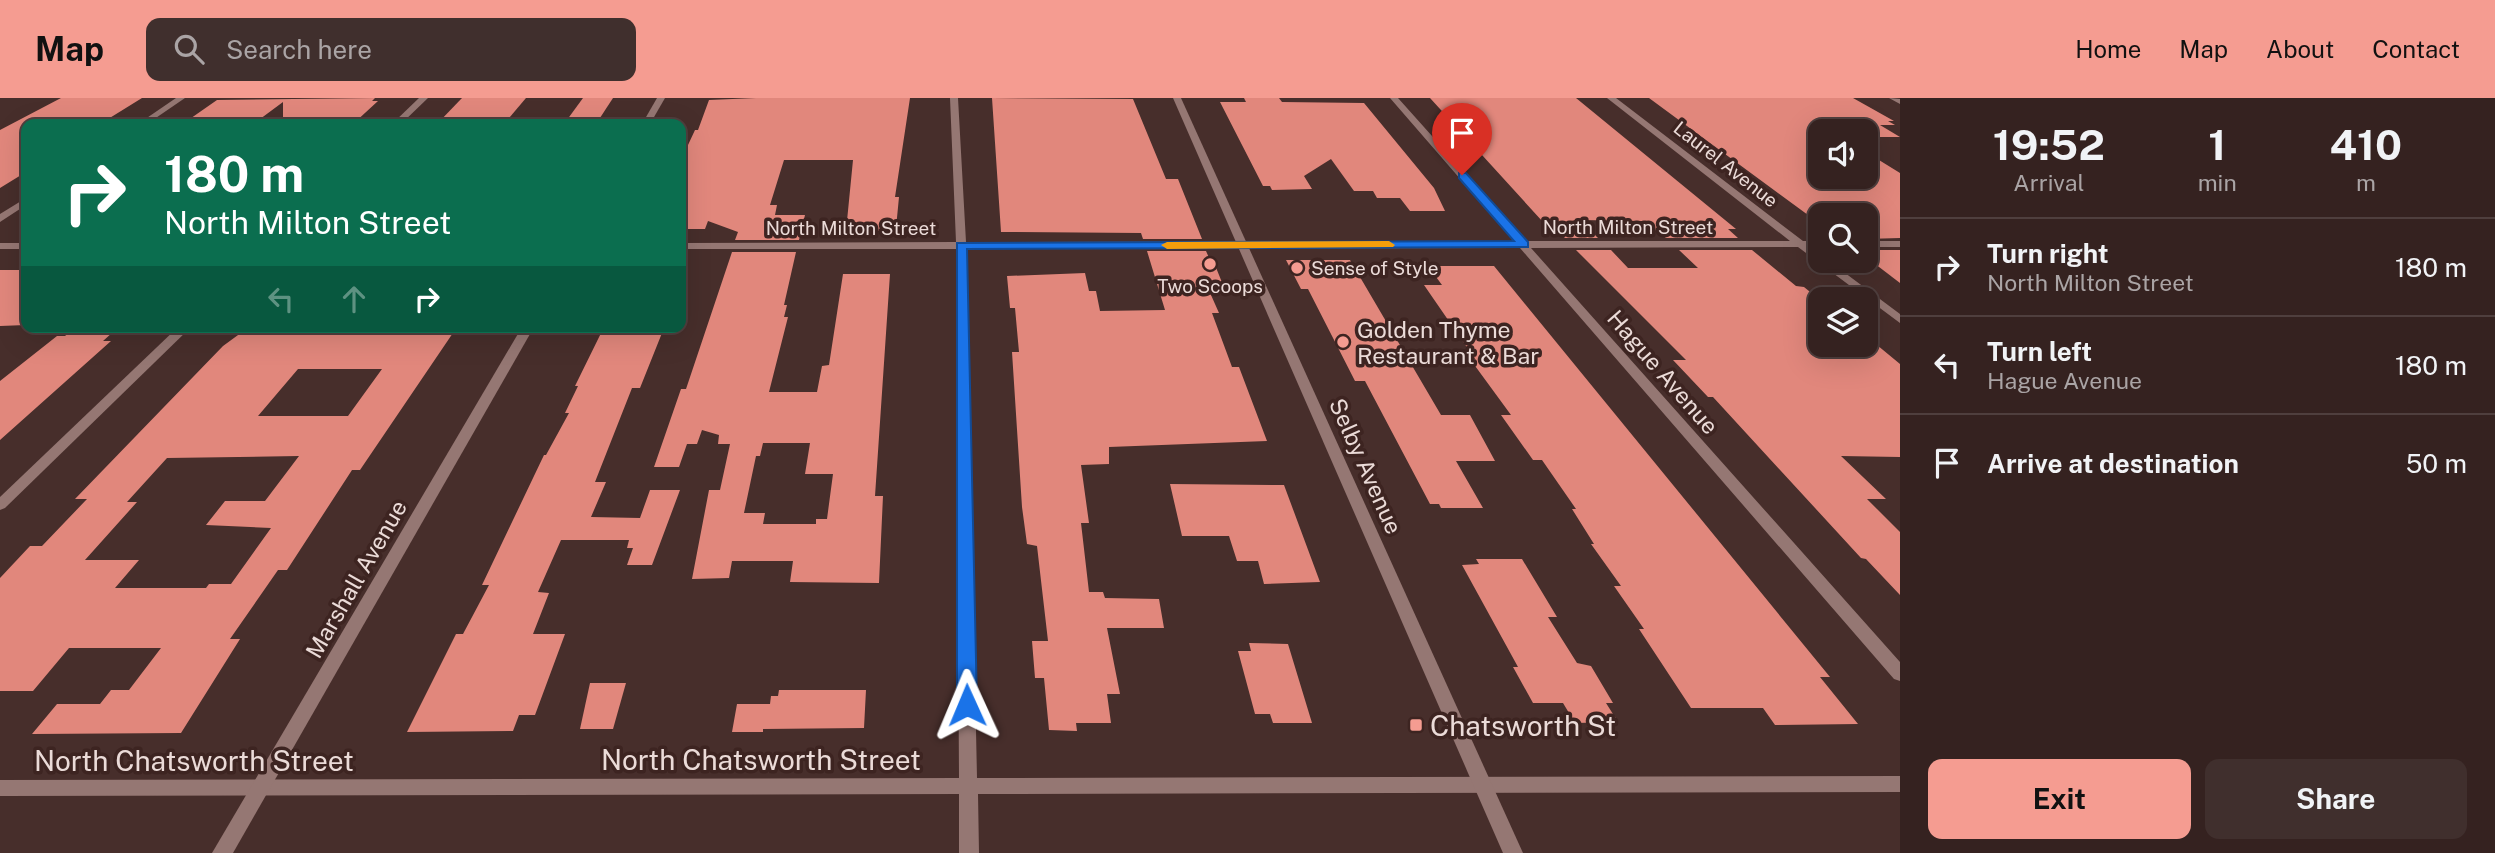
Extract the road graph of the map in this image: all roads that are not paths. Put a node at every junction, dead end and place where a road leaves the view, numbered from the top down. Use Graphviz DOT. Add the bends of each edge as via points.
graph roads {
  1 [pos="181,98"];
  2 [pos="424,98"];
  3 [pos="661,98"];
  4 [pos="954,98"];
  5 [pos="1177,98"];
  6 [pos="1394,98"];
  7 [pos="1611,98"];
  8 [pos="1893,98"];
  9 [pos="1900,102"];
  10 [pos="150,119"];
  11 [pos="401,119"];
  12 [pos="649,119"];
  13 [pos="21,204"];
  14 [pos="0,219"];
  15 [pos="1801,244"];
  16 [pos="1808,244"];
  17 [pos="1878,244"];
  18 [pos="1900,244"];
  19 [pos="1243,245"];
  20 [pos="1523,245"];
  21 [pos="0,246"];
  22 [pos="21,246"];
  23 [pos="686,246"];
  24 [pos="961,246"];
  25 [pos="1808,250"];
  26 [pos="1838,273"];
  27 [pos="1900,320"];
  28 [pos="179,333"];
  29 [pos="525,333"];
  30 [pos="0,505"];
  31 [pos="1900,674"];
  32 [pos="1900,784"];
  33 [pos="968,786"];
  34 [pos="1483,786"];
  35 [pos="0,788"];
  36 [pos="260,788"];
  37 [pos="222,853"];
  38 [pos="970,853"];
  39 [pos="1513,853"];
  1 -- 10 [label="street"];
  2 -- 11 [label="street"];
  3 -- 12 [label="street"];
  4 -- 24 [label="street"];
  5 -- 19 [label="street, Selby Avenue"];
  6 -- 20 [label="street, Hague Avenue"];
  7 -- 15 [label="street, Laurel Avenue"];
  8 -- 9 [label="street"];
  13 -- 14 [label="street"];
  15 -- 16 [label="street, North Milton Street"];
  15 -- 20 [label="street, North Milton Street"];
  15 -- 25 [label="street, Laurel Avenue"];
  17 -- 18 [label="street"];
  19 -- 20 [label="street, North Milton Street"];
  19 -- 24 [label="street, North Milton Street"];
  19 -- 34 [label="street, Selby Avenue"];
  20 -- 31 [label="street, Hague Avenue"];
  21 -- 22 [label="street"];
  23 -- 24 [label="street, North Milton Street"];
  24 -- 33 [label="street"];
  26 -- 27 [label="street, Laurel Avenue"];
  28 -- 30 [label="street"];
  29 -- 36 [label="street, Marshall Avenue"];
  32 -- 34 [label="street, North Chatsworth Street"];
  33 -- 34 [label="street, North Chatsworth Street"];
  33 -- 36 [label="street, North Chatsworth Street"];
  33 -- 38 [label="street"];
  34 -- 39 [label="street, Selby Avenue"];
  35 -- 36 [label="street, North Chatsworth Street"];
  36 -- 37 [label="street, Marshall Avenue"];
}
